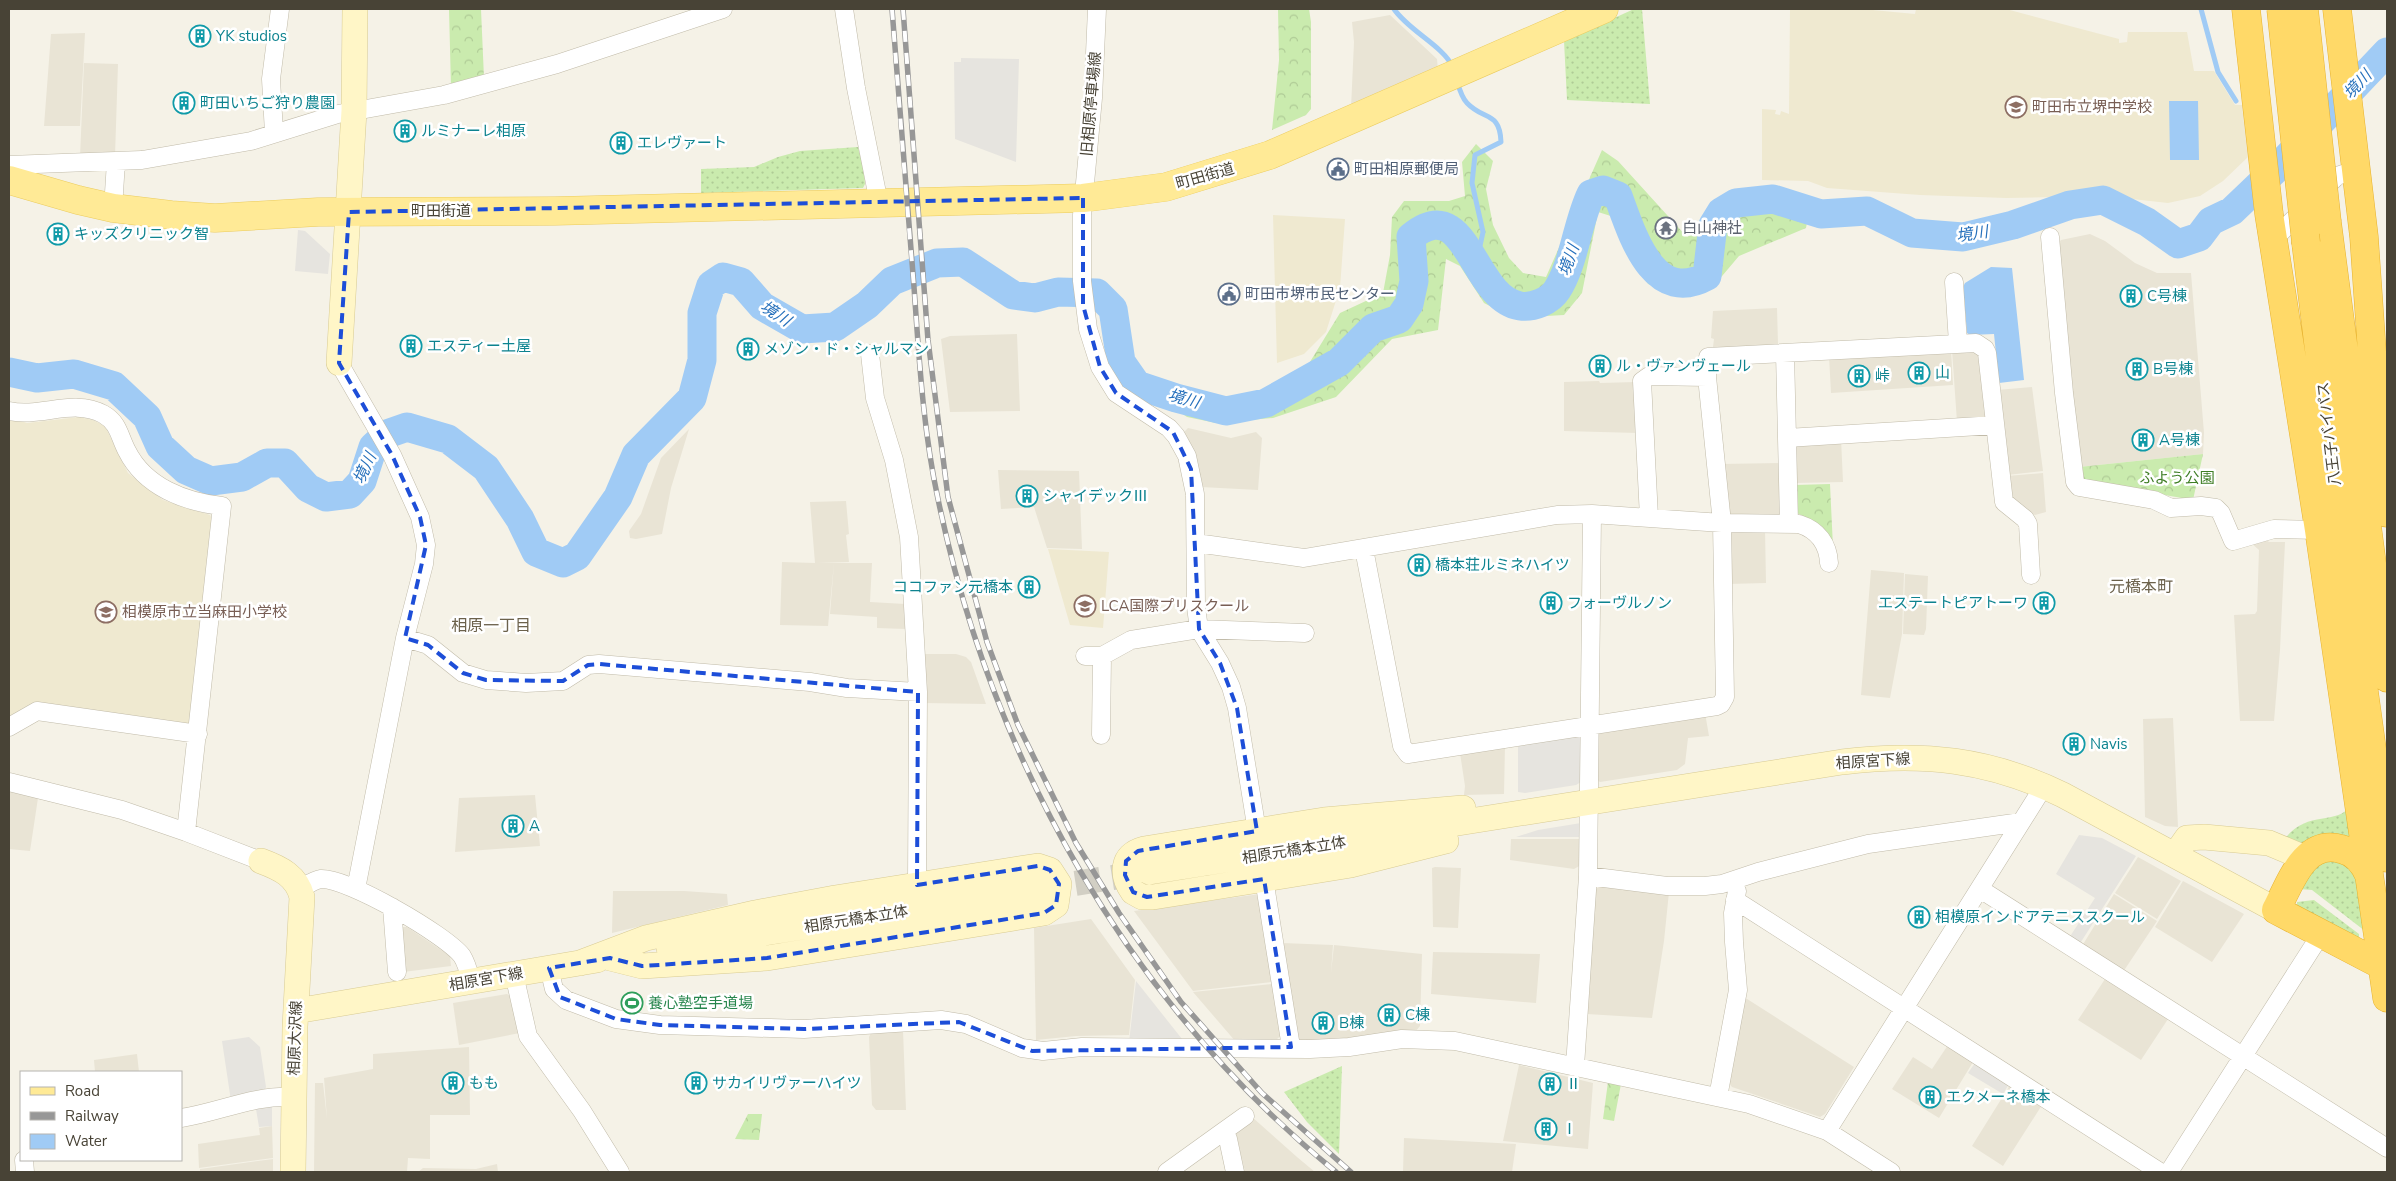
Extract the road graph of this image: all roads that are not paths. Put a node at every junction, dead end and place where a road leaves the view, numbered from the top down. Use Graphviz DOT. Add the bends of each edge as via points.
graph roads {
  1 [pos="280,9"];
  2 [pos="355,9"];
  3 [pos="723,9"];
  4 [pos="844,9"];
  5 [pos="1097,9"];
  6 [pos="1604,9"];
  7 [pos="2246,9"];
  8 [pos="2261,9"];
  9 [pos="2280,9"];
  10 [pos="2304,9"];
  11 [pos="2322,9"];
  12 [pos="2337,9"];
  13 [pos="2335,66"];
  14 [pos="354,111"];
  15 [pos="274,133"];
  16 [pos="2353,148"];
  17 [pos="116,162"];
  18 [pos="9,166"];
  19 [pos="9,180"];
  20 [pos="1083,198"];
  21 [pos="879,204"];
  22 [pos="113,208"];
  23 [pos="349,212"];
  24 [pos="2335,214"];
  25 [pos="2050,237"];
  26 [pos="2290,247"];
  27 [pos="1954,282"];
  28 [pos="1958,344"];
  29 [pos="1785,353"];
  30 [pos="870,354"];
  31 [pos="339,363"];
  32 [pos="1706,376"];
  33 [pos="9,411"];
  34 [pos="1995,425"];
  35 [pos="1787,438"];
  36 [pos="2375,509"];
  37 [pos="1592,514"];
  38 [pos="1649,516"];
  39 [pos="1722,523"];
  40 [pos="1789,523"];
  41 [pos="2319,530"];
  42 [pos="1196,543"];
  43 [pos="1364,549"];
  44 [pos="1829,563"];
  45 [pos="2030,575"];
  46 [pos="1200,629"];
  47 [pos="1305,633"];
  48 [pos="405,638"];
  49 [pos="2358,644"];
  50 [pos="2387,678"];
  51 [pos="918,692"];
  52 [pos="1590,725"];
  53 [pos="9,728"];
  54 [pos="198,734"];
  55 [pos="1101,735"];
  56 [pos="9,782"];
  57 [pos="2044,786"];
  58 [pos="1590,803"];
  59 [pos="1526,813"];
  60 [pos="1501,817"];
  61 [pos="2021,822"];
  62 [pos="1439,827"];
  63 [pos="1257,831"];
  64 [pos="186,832"];
  65 [pos="2175,855"];
  66 [pos="2305,858"];
  67 [pos="2387,858"];
  68 [pos="261,861"];
  69 [pos="1149,872"];
  70 [pos="1588,876"];
  71 [pos="1739,878"];
  72 [pos="1264,879"];
  73 [pos="2372,884"];
  74 [pos="917,885"];
  75 [pos="356,889"];
  76 [pos="1980,889"];
  77 [pos="1036,890"];
  78 [pos="302,896"];
  79 [pos="1735,900"];
  80 [pos="392,907"];
  81 [pos="2276,910"];
  82 [pos="2321,934"];
  83 [pos="675,947"];
  84 [pos="610,958"];
  85 [pos="580,963"];
  86 [pos="548,968"];
  87 [pos="2385,968"];
  88 [pos="397,972"];
  89 [pos="514,974"];
  90 [pos="471,982"];
  91 [pos="2387,998"];
  92 [pos="1904,1008"];
  93 [pos="296,1011"];
  94 [pos="1291,1048"];
  95 [pos="2243,1056"];
  96 [pos="1575,1066"];
  97 [pos="293,1097"];
  98 [pos="1718,1097"];
  99 [pos="1245,1116"];
  100 [pos="182,1118"];
  101 [pos="1224,1131"];
  102 [pos="1827,1131"];
  103 [pos="2387,1148"];
  104 [pos="294,1172"];
  105 [pos="620,1172"];
  106 [pos="1167,1172"];
  107 [pos="1235,1172"];
  108 [pos="1891,1172"];
  109 [pos="2160,1172"];
  110 [pos="2169,1172"];
  1 -- 15 [label="street" via="271,79"];
  2 -- 14 [label="street"];
  3 -- 14 [label="street" via="557,64 444,95"];
  4 -- 21 [label="street"];
  5 -- 20 [label="street, 旧相原停車場線" via="1093,98"];
  6 -- 20 [label="main road, 町田街道" via="1282,150 1166,186"];
  7 -- 26 [label="highway" via="2268,214"];
  8 -- 26 [label="highway"];
  9 -- 26 [label="highway, 八王子バイパス, bridge"];
  10 -- 24 [label="highway, bridge"];
  11 -- 13 [label="highway"];
  12 -- 13 [label="highway"];
  13 -- 16 [label="highway"];
  13 -- 24 [label="highway"];
  14 -- 15 [label="street"];
  14 -- 23 [label="street"];
  15 -- 17 [label="street" via="234,145"];
  16 -- 26 [label="street"];
  16 -- 36 [label="highway" via="2364,237 2376,410"];
  17 -- 18 [label="street"];
  17 -- 22 [label="street"];
  19 -- 22 [label="main road, 町田街道"];
  20 -- 21 [label="main road, 町田街道"];
  20 -- 42 [label="street, 旧相原停車場線" via="1083,305 1097,359 1116,394 1169,428 1182,447 1192,477"];
  21 -- 23 [label="main road, 町田街道"];
  22 -- 23 [label="main road, 町田街道" via="215,218"];
  23 -- 31 [label="street"];
  24 -- 36 [label="highway"];
  25 -- 41 [label="street" via="2064,393 2079,487 2154,500 2172,508 2216,508 2233,541 2274,529"];
  26 -- 41 [label="highway"];
  26 -- 49 [label="highway, 八王子バイパス" via="2336,489"];
  27 -- 28 [label="street"];
  28 -- 29 [label="street"];
  28 -- 34 [label="street" via="1976,344 1987,353"];
  29 -- 32 [label="street" via="1708,357"];
  29 -- 35 [label="street"];
  30 -- 51 [label="street" via="875,398 894,460 908,530"];
  31 -- 48 [label="street" via="392,455 420,516 426,545 424,564"];
  32 -- 38 [label="street" via="1649,376 1642,381"];
  32 -- 39 [label="street"];
  33 -- 54 [label="street" via="30,414 79,408 101,413 118,428 132,461 147,477 190,500 222,506"];
  34 -- 35 [label="street"];
  34 -- 45 [label="street" via="2004,502 2028,524"];
  35 -- 40 [label="street"];
  36 -- 50 [label="highway"];
  37 -- 38 [label="street"];
  37 -- 43 [label="street" via="1557,515"];
  37 -- 52 [label="street"];
  38 -- 39 [label="street"];
  39 -- 40 [label="street"];
  39 -- 52 [label="street" via="1724,701 1717,706"];
  40 -- 44 [label="street" via="1806,526 1818,535 1826,547"];
  41 -- 73 [label="highway"];
  42 -- 43 [label="street" via="1304,558"];
  42 -- 46 [label="street, 旧相原停車場線" via="1196,607"];
  43 -- 52 [label="street" via="1402,746 1408,754"];
  46 -- 47 [label="street"];
  46 -- 55 [label="street" via="1131,640 1094,656"];
  46 -- 63 [label="street" via="1220,663 1237,708"];
  48 -- 51 [label="street" via="428,645 463,673 486,680 563,681 588,665 599,664"];
  48 -- 75 [label="street"];
  49 -- 67 [label="highway, 八王子バイパス"];
  49 -- 73 [label="highway"];
  51 -- 74 [label="street"];
  52 -- 58 [label="street"];
  53 -- 54 [label="street" via="37,711"];
  54 -- 64 [label="street"];
  56 -- 64 [label="street" via="122,810"];
  57 -- 58 [label="street, 相原宮下線" via="2006,771 1962,761 1894,757 1842,762"];
  57 -- 61 [label="street"];
  57 -- 65 [label="street, 相原宮下線"];
  58 -- 59 [label="street, 相原宮下線"];
  58 -- 70 [label="street"];
  59 -- 60 [label="street, 相原宮下線"];
  59 -- 72 [label="street" via="1462,837 1351,865"];
  60 -- 62 [label="street, 相原宮下線"];
  60 -- 63 [label="street" via="1473,807 1324,820"];
  61 -- 71 [label="street" via="1868,844"];
  61 -- 76 [label="street"];
  62 -- 69 [label="street, 相原元橋本立体"];
  63 -- 72 [label="street" via="1138,851 1126,861 1124,875 1133,892 1147,897"];
  64 -- 68 [label="street"];
  65 -- 66 [label="street" via="2187,838 2204,837 2269,843"];
  65 -- 81 [label="street, 相原宮下線"];
  66 -- 73 [label="highway" via="2322,848 2343,849 2363,864"];
  66 -- 81 [label="highway"];
  68 -- 78 [label="street" via="286,872"];
  70 -- 71 [label="street" via="1667,886 1705,886"];
  70 -- 96 [label="street"];
  71 -- 79 [label="street"];
  72 -- 94 [label="street"];
  73 -- 87 [label="highway"];
  74 -- 84 [label="street" via="1038,866 1047,868 1054,875 1059,892 1056,905 1044,913 767,958 642,966"];
  74 -- 85 [label="street" via="801,904 697,926 646,938"];
  75 -- 78 [label="street" via="322,879"];
  75 -- 80 [label="street"];
  76 -- 92 [label="street"];
  76 -- 95 [label="street"];
  77 -- 83 [label="street, 相原元橋本立体"];
  78 -- 93 [label="street, 相原大沢線"];
  79 -- 92 [label="street"];
  79 -- 98 [label="street" via="1738,990"];
  80 -- 88 [label="street"];
  80 -- 90 [label="street" via="459,953 468,966"];
  81 -- 82 [label="highway"];
  82 -- 87 [label="highway"];
  82 -- 95 [label="street"];
  83 -- 84 [label="street, 相原宮下線"];
  84 -- 85 [label="street, 相原宮下線"];
  85 -- 86 [label="street, 相原宮下線"];
  86 -- 89 [label="street, 相原宮下線"];
  86 -- 94 [label="street" via="554,989 566,1000 643,1024 804,1029 941,1020 966,1024 1032,1051"];
  87 -- 91 [label="highway"];
  89 -- 90 [label="street, 相原宮下線"];
  89 -- 105 [label="street" via="528,1036 582,1111"];
  90 -- 93 [label="street, 相原宮下線"];
  92 -- 102 [label="street"];
  92 -- 109 [label="street"];
  93 -- 97 [label="street, 相原大沢線"];
  94 -- 96 [label="street" via="1330,1049 1424,1038 1465,1043"];
  95 -- 103 [label="street"];
  95 -- 110 [label="street"];
  96 -- 98 [label="street"];
  97 -- 100 [label="street" via="254,1099"];
  97 -- 104 [label="street, 相原大沢線"];
  98 -- 102 [label="street" via="1749,1104"];
  99 -- 101 [label="street"];
  101 -- 106 [label="street"];
  101 -- 107 [label="street"];
  102 -- 108 [label="street"];
}
